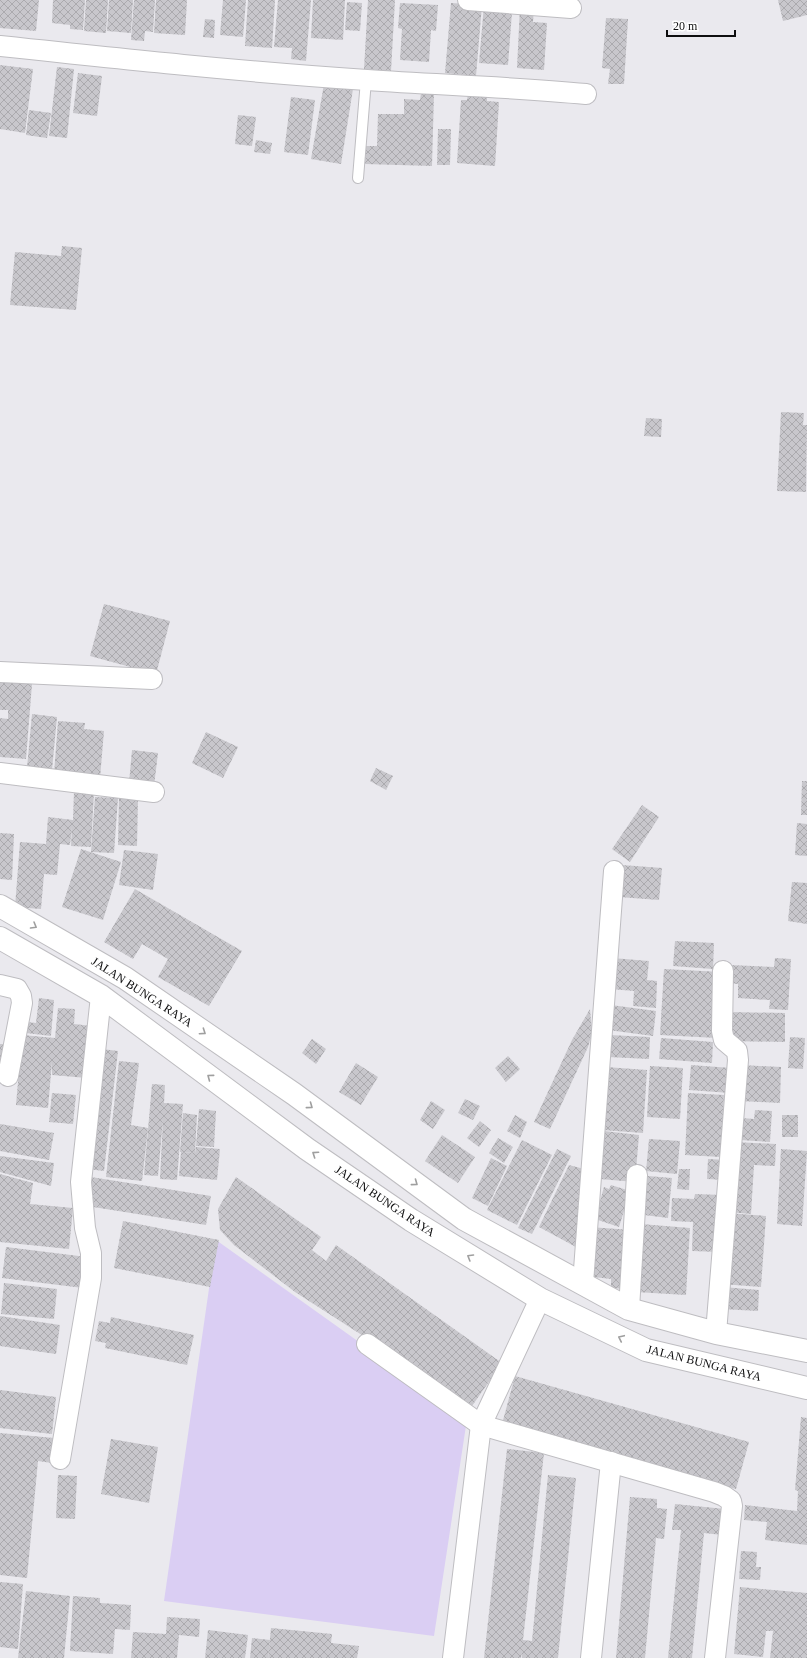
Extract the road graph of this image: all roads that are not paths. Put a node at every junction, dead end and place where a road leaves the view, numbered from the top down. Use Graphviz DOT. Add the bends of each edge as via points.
graph roads {
  1 [pos="468,0"];
  2 [pos="571,8"];
  3 [pos="0,46"];
  4 [pos="366,80"];
  5 [pos="586,94"];
  6 [pos="358,178"];
  7 [pos="0,672"];
  8 [pos="152,678"];
  9 [pos="0,773"];
  10 [pos="154,792"];
  11 [pos="614,871"];
  12 [pos="0,906"];
  13 [pos="1,940"];
  14 [pos="723,971"];
  15 [pos="0,985"];
  16 [pos="101,996"];
  17 [pos="8,1076"];
  18 [pos="637,1175"];
  19 [pos="509,1243"];
  20 [pos="493,1270"];
  21 [pos="583,1283"];
  22 [pos="540,1299"];
  23 [pos="629,1309"];
  24 [pos="716,1333"];
  25 [pos="366,1344"];
  26 [pos="807,1351"];
  27 [pos="807,1388"];
  28 [pos="481,1425"];
  29 [pos="60,1459"];
  30 [pos="611,1462"];
  31 [pos="453,1658"];
  32 [pos="591,1658"];
  33 [pos="715,1658"];
  1 -- 2 [label="street"];
  3 -- 4 [label="street"];
  4 -- 5 [label="street"];
  4 -- 6 [label="lane"];
  7 -- 8 [label="street"];
  9 -- 10 [label="street"];
  11 -- 21 [label="street"];
  12 -- 19 [label="main road, JALAN BUNGA RAYA, one-way" via="125,978 294,1094 464,1219"];
  13 -- 16 [label="main road, JALAN BUNGA RAYA"];
  14 -- 24 [label="street" via="722,1031 724,1040 738,1050 738,1060"];
  15 -- 17 [label="street" via="17,989 22,1003"];
  20 -- 16 [label="main road, JALAN BUNGA RAYA, one-way" via="411,1220 307,1149"];
  16 -- 29 [label="street" via="81,1182 85,1228 91,1253 90,1278"];
  18 -- 23 [label="street"];
  19 -- 20 [label="main road"];
  19 -- 21 [label="main road, JALAN BUNGA RAYA"];
  20 -- 22 [label="main road, JALAN BUNGA RAYA"];
  21 -- 23 [label="main road, JALAN BUNGA RAYA"];
  27 -- 22 [label="main road, JALAN BUNGA RAYA, one-way" via="646,1350"];
  22 -- 28 [label="street"];
  23 -- 24 [label="main road, JALAN BUNGA RAYA"];
  24 -- 26 [label="main road, JALAN BUNGA RAYA"];
  25 -- 28 [label="street"];
  28 -- 30 [label="street"];
  28 -- 31 [label="street"];
  30 -- 32 [label="street"];
  30 -- 33 [label="street" via="714,1492 731,1501"];
}
